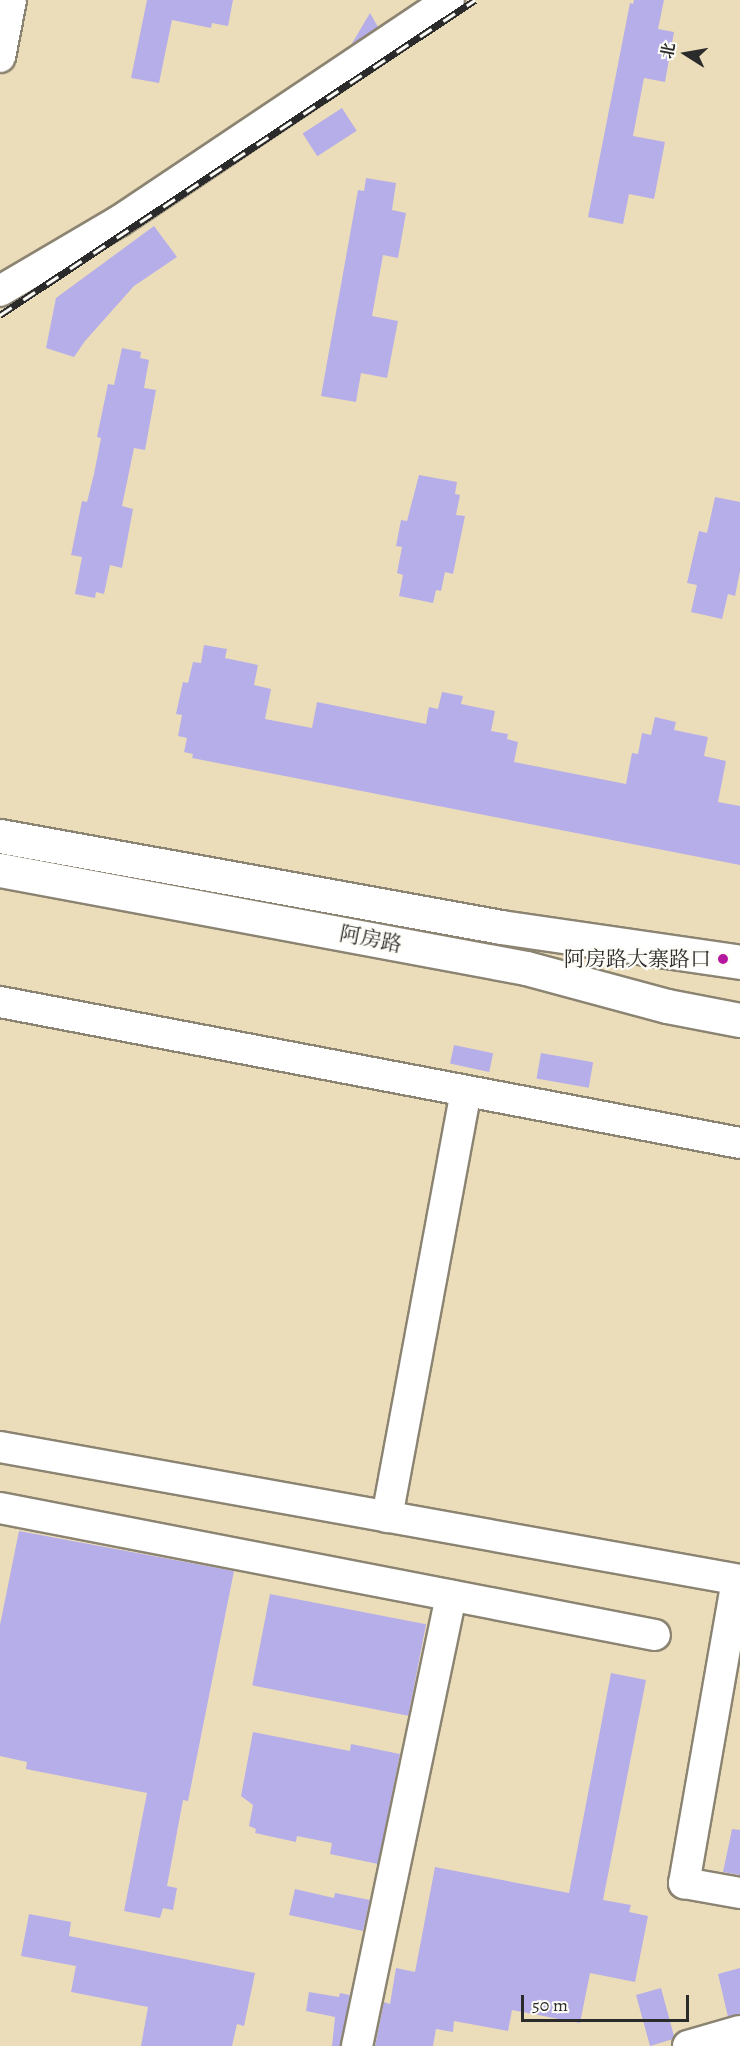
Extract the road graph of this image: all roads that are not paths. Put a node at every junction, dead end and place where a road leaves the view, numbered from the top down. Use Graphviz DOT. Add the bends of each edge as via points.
graph roads {
  1 [pos="11,0"];
  2 [pos="449,0"];
  3 [pos="0,57"];
  4 [pos="0,291"];
  5 [pos="0,836"];
  6 [pos="0,870"];
  7 [pos="740,962"];
  8 [pos="0,1002"];
  9 [pos="740,1020"];
  10 [pos="466,1090"];
  11 [pos="740,1143"];
  12 [pos="0,1447"];
  13 [pos="0,1508"];
  14 [pos="387,1517"];
  15 [pos="738,1580"];
  16 [pos="451,1596"];
  17 [pos="655,1635"];
  18 [pos="740,1893"];
  19 [pos="740,2031"];
  20 [pos="357,2046"];
  21 [pos="688,2046"];
  1 -- 3 [label="street"];
  2 -- 4 [label="street" via="119,220"];
  5 -- 7 [label="main road, 阿房路" via="501,927"];
  6 -- 9 [label="main road, 阿房路" via="526,968 667,1006"];
  8 -- 10 [label="street"];
  10 -- 11 [label="street"];
  10 -- 14 [label="street"];
  12 -- 14 [label="street"];
  13 -- 16 [label="street"];
  14 -- 15 [label="street"];
  15 -- 18 [label="street" via="684,1883"];
  16 -- 17 [label="street"];
  16 -- 20 [label="street"];
  19 -- 21 [label="street"];
}
